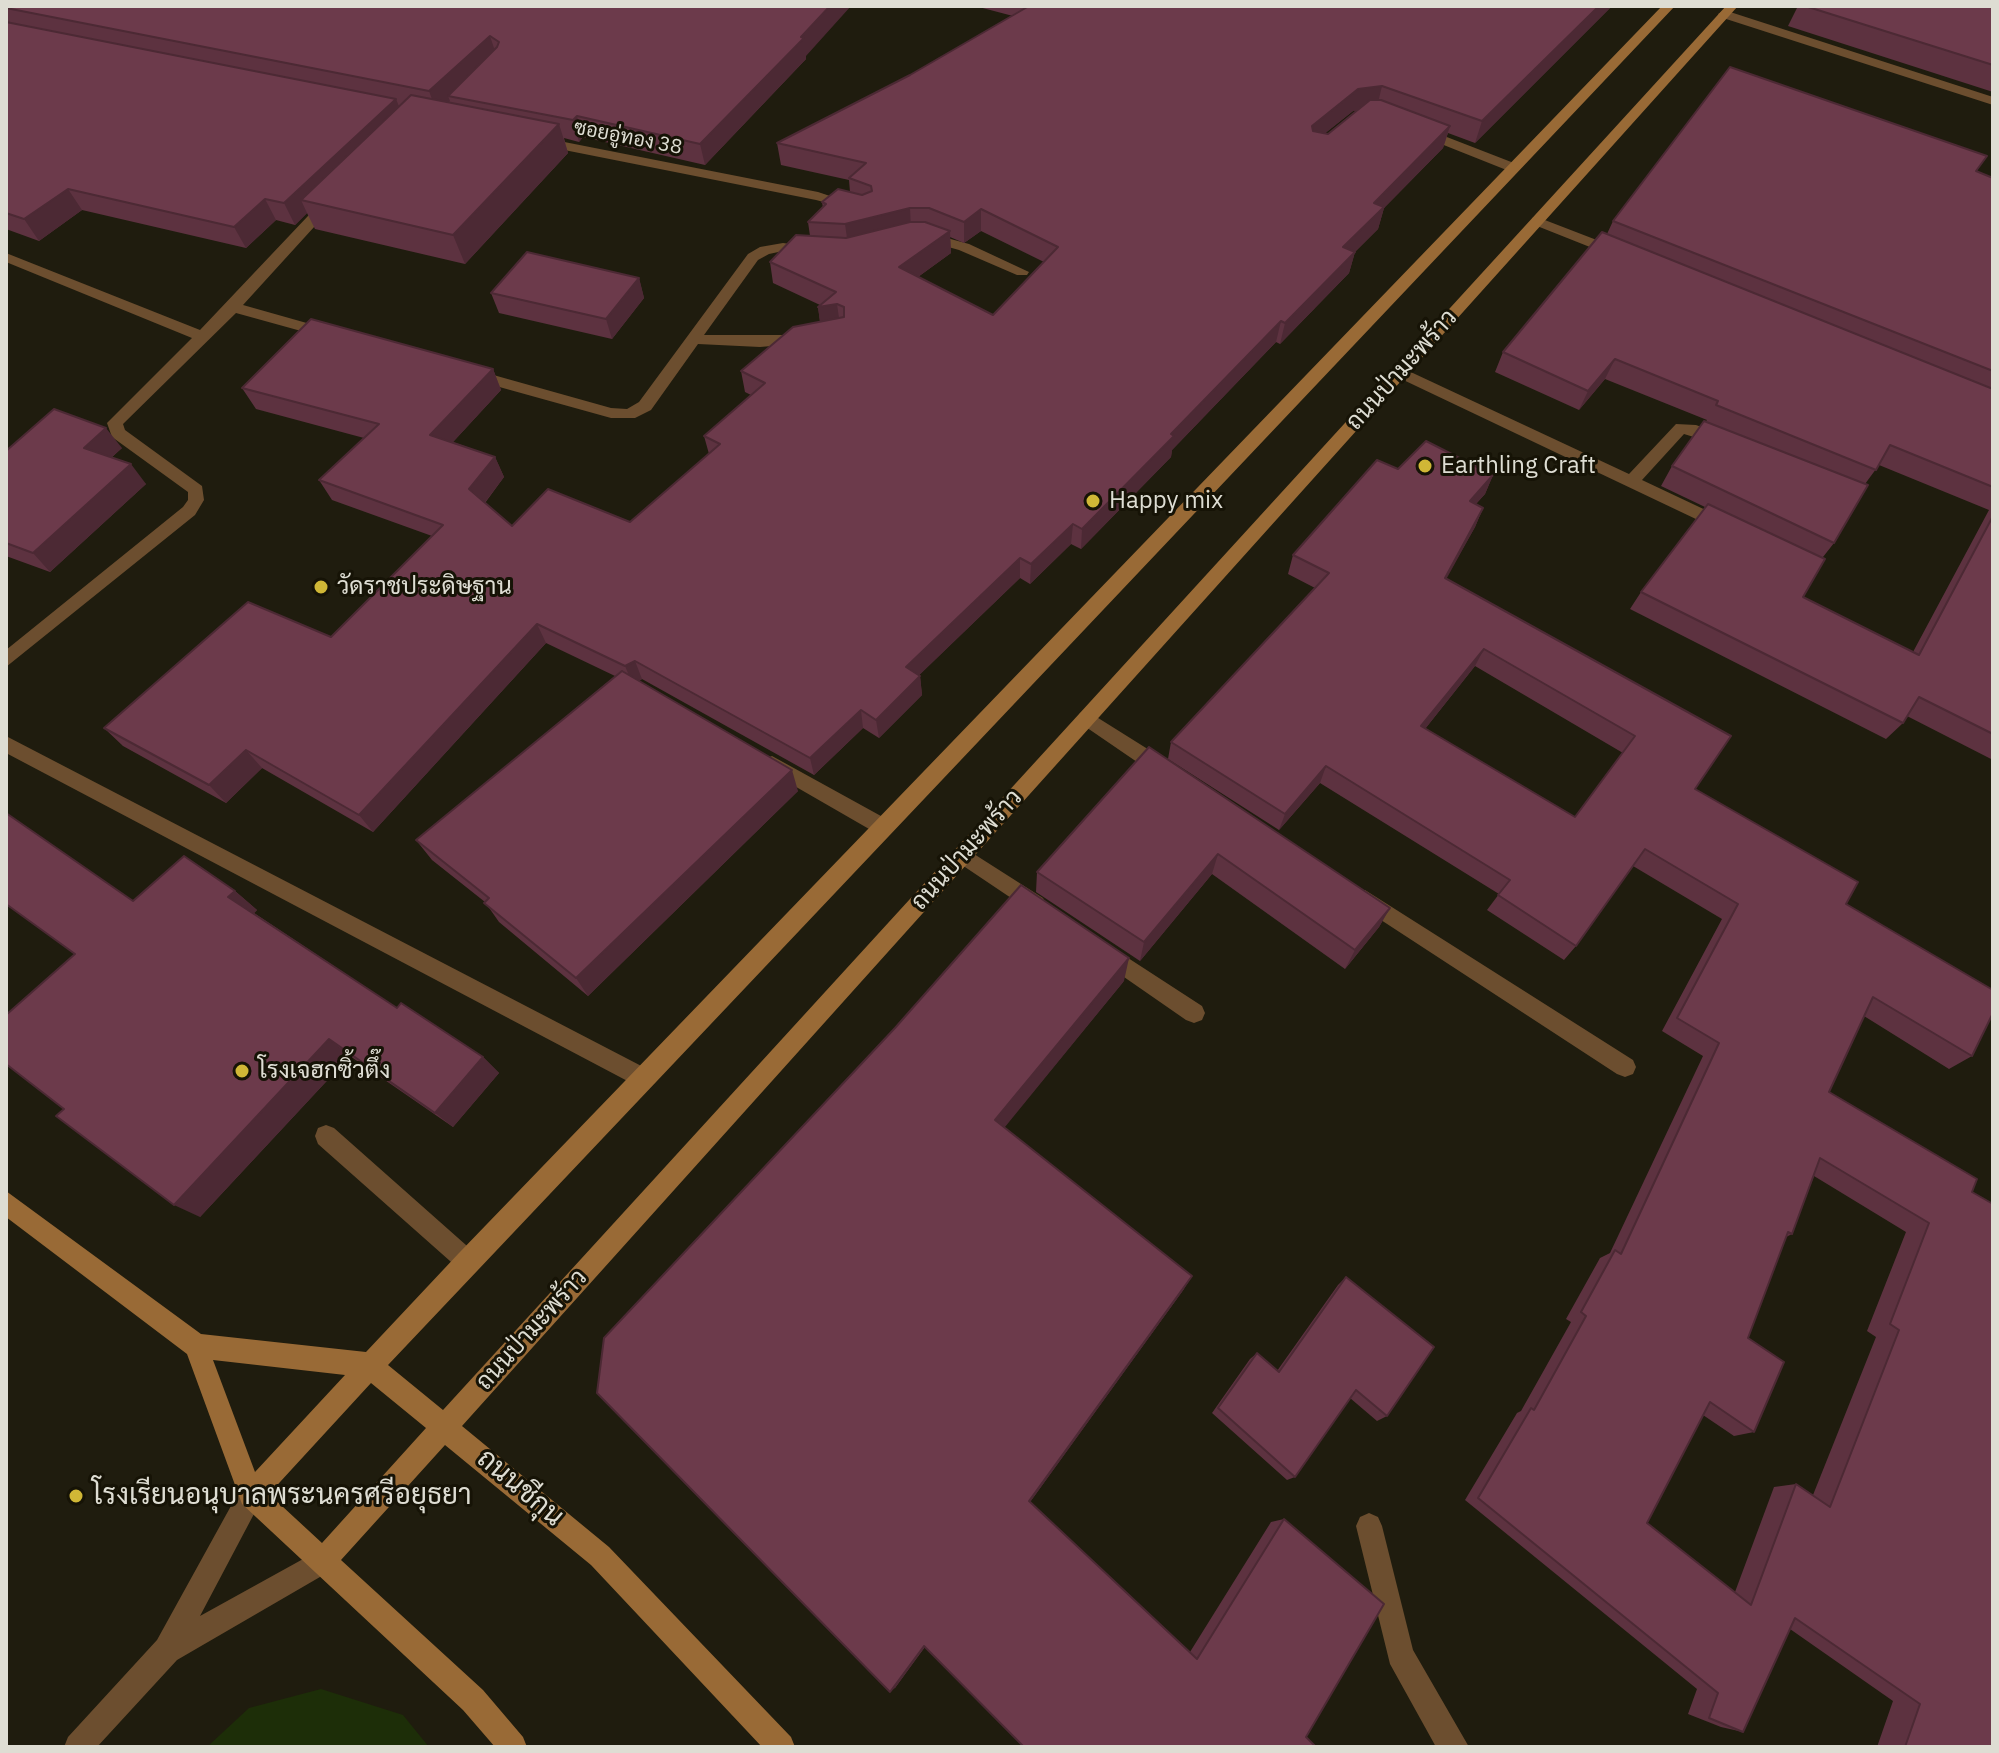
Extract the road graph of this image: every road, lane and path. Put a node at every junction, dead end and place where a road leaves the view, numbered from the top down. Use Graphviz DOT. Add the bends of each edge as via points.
graph roads {
  1 [pos="1669,6"];
  2 [pos="1728,10"];
  3 [pos="1993,101"];
  4 [pos="1405,125"];
  5 [pos="517,136"];
  6 [pos="1514,168"];
  7 [pos="345,187"];
  8 [pos="865,210"];
  9 [pos="1537,221"];
  10 [pos="911,236"];
  11 [pos="827,253"];
  12 [pos="1625,256"];
  13 [pos="6,257"];
  14 [pos="1022,272"];
  15 [pos="233,307"];
  16 [pos="824,336"];
  17 [pos="203,337"];
  18 [pos="339,337"];
  19 [pos="694,339"];
  20 [pos="460,371"];
  21 [pos="1400,372"];
  22 [pos="1737,446"];
  23 [pos="1632,481"];
  24 [pos="1742,534"];
  25 [pos="6,660"];
  26 [pos="1087,718"];
  27 [pos="6,744"];
  28 [pos="749,750"];
  29 [pos="1186,784"];
  30 [pos="883,827"];
  31 [pos="963,855"];
  32 [pos="1344,886"];
  33 [pos="1053,916"];
  34 [pos="1092,943"];
  35 [pos="1194,1013"];
  36 [pos="1625,1067"];
  37 [pos="643,1078"];
  38 [pos="326,1136"];
  39 [pos="6,1203"];
  40 [pos="467,1261"];
  41 [pos="196,1346"];
  42 [pos="369,1365"];
  43 [pos="445,1426"];
  44 [pos="251,1495"];
  45 [pos="1369,1526"];
  46 [pos="323,1561"];
  47 [pos="167,1650"];
  48 [pos="78,1747"];
  49 [pos="513,1747"];
  50 [pos="781,1747"];
  51 [pos="1455,1747"];
  1 -- 6 [label="street, ถนนป่ามะพร้าว"];
  2 -- 3 [label="street"];
  2 -- 9 [label="street, ถนนป่ามะพร้าว"];
  4 -- 6 [label="street"];
  5 -- 8 [label="street, ซอยอู่ทอง 38"];
  6 -- 30 [label="street, ถนนป่ามะพร้าว"];
  7 -- 15 [label="street"];
  9 -- 12 [label="street"];
  9 -- 21 [label="street, ถนนป่ามะพร้าว"];
  10 -- 14 [label="street" via="941,239"];
  11 -- 19 [label="street" via="783,247 753,257"];
  13 -- 17 [label="street"];
  15 -- 17 [label="street"];
  15 -- 18 [label="street"];
  16 -- 19 [label="street" via="771,342"];
  17 -- 25 [label="street" via="115,423 118,433 196,490 196,500"];
  19 -- 20 [label="street" via="645,406 629,414"];
  21 -- 23 [label="street"];
  21 -- 26 [label="street, ถนนป่ามะพร้าว"];
  22 -- 23 [label="street" via="1682,428"];
  23 -- 24 [label="street"];
  26 -- 29 [label="street"];
  26 -- 31 [label="street, ถนนป่ามะพร้าว"];
  27 -- 37 [label="street"];
  28 -- 30 [label="street"];
  30 -- 37 [label="street, ถนนป่ามะพร้าว"];
  31 -- 33 [label="street"];
  31 -- 43 [label="street, ถนนป่ามะพร้าว"];
  32 -- 36 [label="street"];
  34 -- 35 [label="street"];
  37 -- 40 [label="street, ถนนป่ามะพร้าว"];
  38 -- 40 [label="street"];
  39 -- 41 [label="street"];
  40 -- 42 [label="street, ถนนป่ามะพร้าว"];
  41 -- 42 [label="street"];
  41 -- 44 [label="street"];
  42 -- 43 [label="street, ถนนชีกุน"];
  42 -- 44 [label="street, ถนนป่ามะพร้าว"];
  43 -- 46 [label="street, ถนนป่ามะพร้าว"];
  43 -- 50 [label="street, ถนนชีกุน" via="600,1556"];
  44 -- 46 [label="street"];
  44 -- 47 [label="street, ถนนป่ามะพร้าว"];
  45 -- 51 [label="street" via="1400,1654"];
  46 -- 47 [label="street, ถนนป่ามะพร้าว"];
  46 -- 49 [label="street" via="473,1700"];
  47 -- 48 [label="street, ถนนป่ามะพร้าว"];
}
